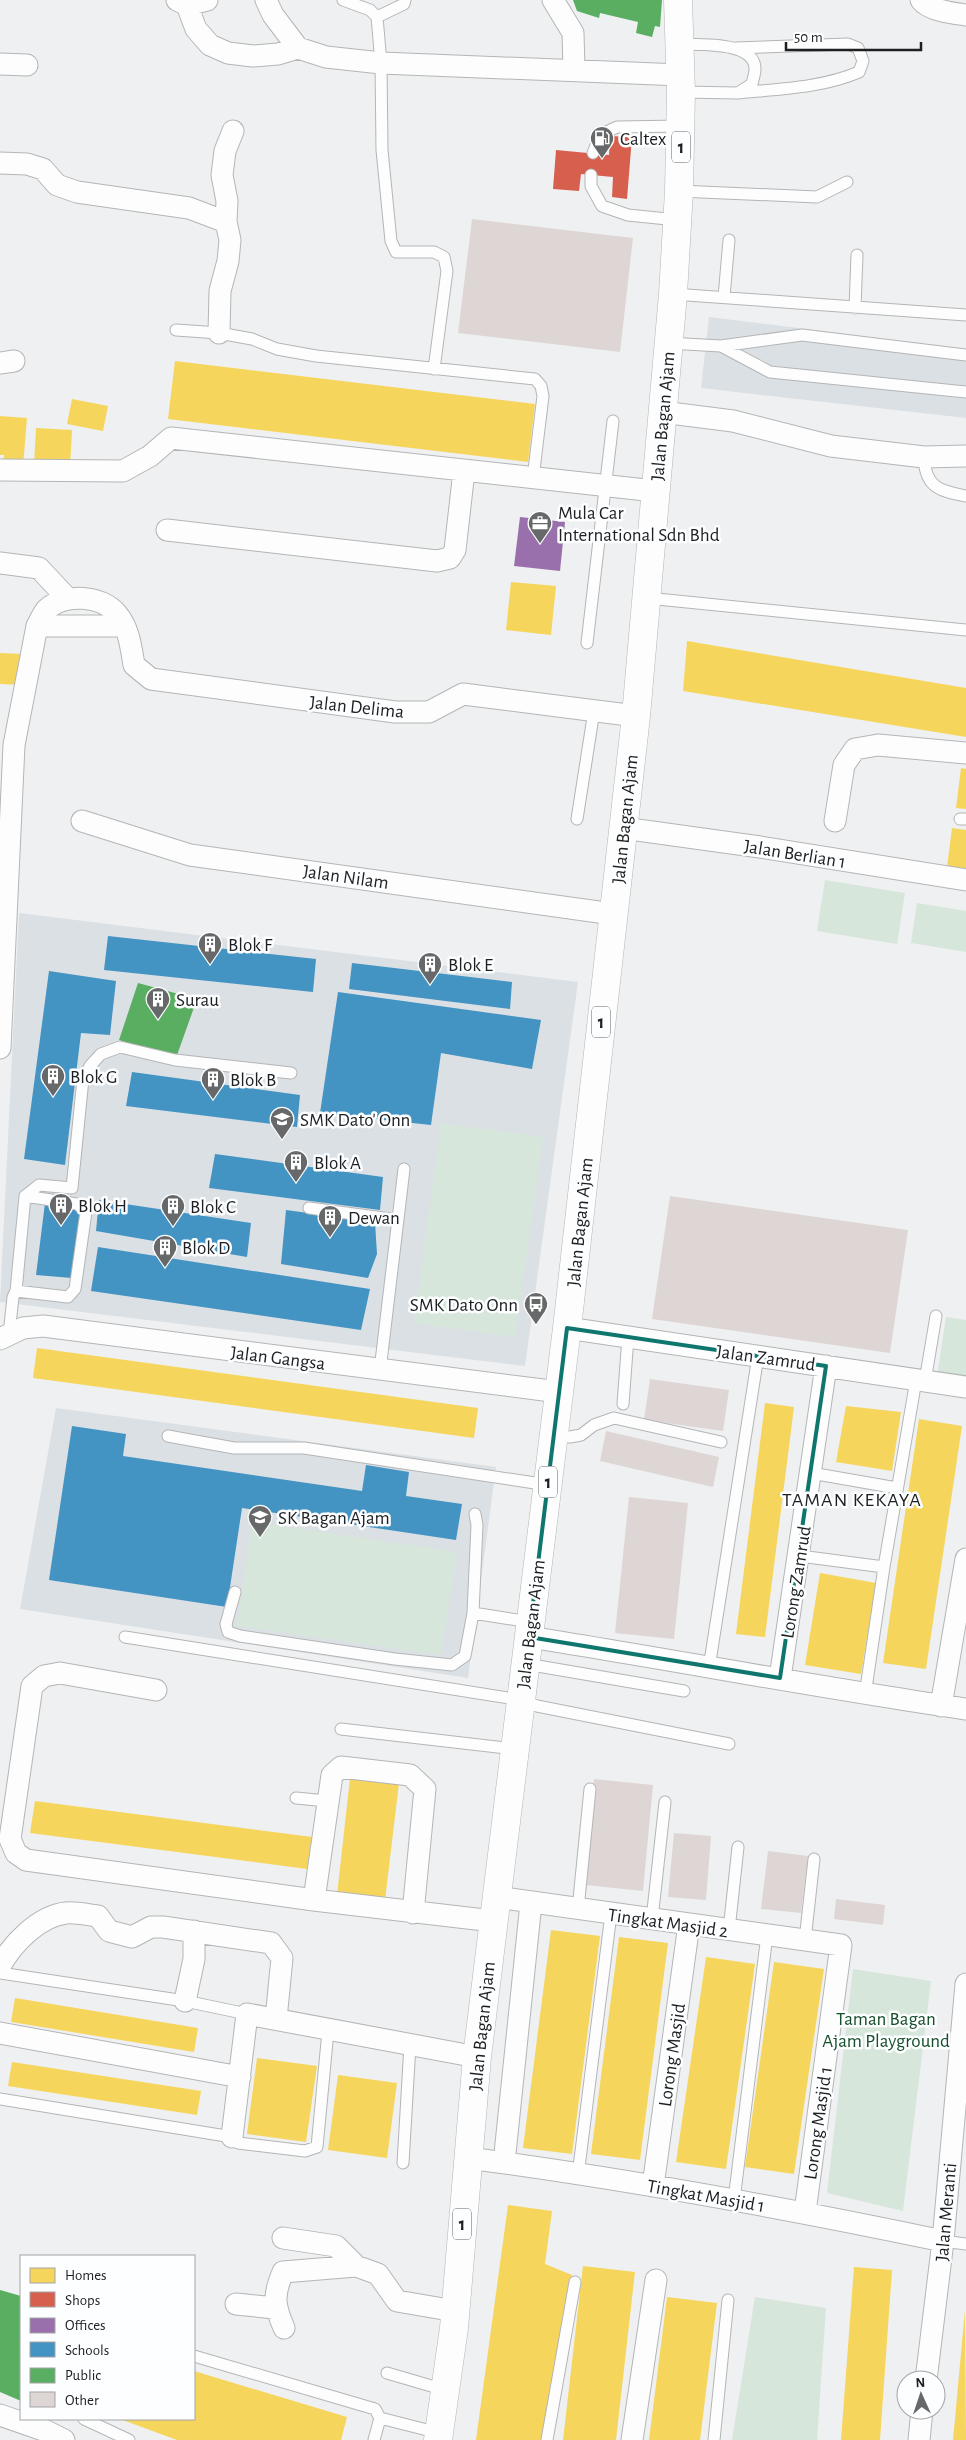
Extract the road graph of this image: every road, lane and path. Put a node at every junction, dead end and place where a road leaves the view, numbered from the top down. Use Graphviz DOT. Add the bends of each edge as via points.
graph roads {
  1 [pos="266,0"];
  2 [pos="343,0"];
  3 [pos="405,0"];
  4 [pos="553,0"];
  5 [pos="678,0"];
  6 [pos="921,0"];
  7 [pos="190,2"];
  8 [pos="966,15"];
  9 [pos="378,17"];
  10 [pos="680,44"];
  11 [pos="298,48"];
  12 [pos="736,48"];
  13 [pos="381,63"];
  14 [pos="0,64"];
  15 [pos="28,66"];
  16 [pos="574,69"];
  17 [pos="681,83"];
  18 [pos="738,93"];
  19 [pos="682,126"];
  20 [pos="233,131"];
  21 [pos="593,153"];
  22 [pos="0,163"];
  23 [pos="591,175"];
  24 [pos="847,182"];
  25 [pos="680,191"];
  26 [pos="677,220"];
  27 [pos="226,222"];
  28 [pos="729,240"];
  29 [pos="857,255"];
  30 [pos="673,294"];
  31 [pos="724,297"];
  32 [pos="855,308"];
  33 [pos="966,315"];
  34 [pos="176,330"];
  35 [pos="218,333"];
  36 [pos="668,343"];
  37 [pos="721,346"];
  38 [pos="966,355"];
  39 [pos="434,369"];
  40 [pos="966,392"];
  41 [pos="662,412"];
  42 [pos="613,421"];
  43 [pos="966,456"];
  44 [pos="924,457"];
  45 [pos="0,470"];
  46 [pos="464,470"];
  47 [pos="533,478"];
  48 [pos="605,486"];
  49 [pos="655,491"];
  50 [pos="966,496"];
  51 [pos="167,530"];
  52 [pos="0,563"];
  53 [pos="646,598"];
  54 [pos="68,600"];
  55 [pos="120,620"];
  56 [pos="37,626"];
  57 [pos="966,630"];
  58 [pos="587,644"];
  59 [pos="594,711"];
  60 [pos="636,716"];
  61 [pos="7,746"];
  62 [pos="966,753"];
  63 [pos="577,819"];
  64 [pos="82,821"];
  65 [pos="835,821"];
  66 [pos="623,828"];
  67 [pos="966,880"];
  68 [pos="614,914"];
  69 [pos="2,970"];
  70 [pos="0,1048"];
  71 [pos="292,1073"];
  72 [pos="404,1168"];
  73 [pos="25,1196"];
  74 [pos="309,1208"];
  75 [pos="398,1220"];
  76 [pos="16,1291"];
  77 [pos="936,1316"];
  78 [pos="8,1328"];
  79 [pos="567,1328"];
  80 [pos="628,1337"];
  81 [pos="758,1356"];
  82 [pos="826,1366"];
  83 [pos="380,1370"];
  84 [pos="921,1380"];
  85 [pos="966,1387"];
  86 [pos="559,1392"];
  87 [pos="623,1404"];
  88 [pos="168,1436"];
  89 [pos="554,1436"];
  90 [pos="721,1442"];
  91 [pos="811,1473"];
  92 [pos="548,1485"];
  93 [pos="897,1488"];
  94 [pos="475,1514"];
  95 [pos="800,1556"];
  96 [pos="966,1559"];
  97 [pos="884,1567"];
  98 [pos="235,1592"];
  99 [pos="473,1613"];
  100 [pos="530,1629"];
  101 [pos="125,1636"];
  102 [pos="525,1664"];
  103 [pos="709,1668"];
  104 [pos="780,1678"];
  105 [pos="156,1690"];
  106 [pos="684,1691"];
  107 [pos="865,1694"];
  108 [pos="521,1700"];
  109 [pos="941,1706"];
  110 [pos="966,1710"];
  111 [pos="341,1729"];
  112 [pos="728,1744"];
  113 [pos="515,1749"];
  114 [pos="590,1789"];
  115 [pos="296,1798"];
  116 [pos="327,1801"];
  117 [pos="665,1802"];
  118 [pos="738,1847"];
  119 [pos="814,1859"];
  120 [pos="314,1900"];
  121 [pos="531,1903"];
  122 [pos="495,1909"];
  123 [pos="578,1909"];
  124 [pos="413,1912"];
  125 [pos="611,1914"];
  126 [pos="652,1919"];
  127 [pos="689,1924"];
  128 [pos="729,1930"];
  129 [pos="194,1932"];
  130 [pos="767,1935"];
  131 [pos="805,1940"];
  132 [pos="841,1945"];
  133 [pos="0,1966"];
  134 [pos="0,1972"];
  135 [pos="965,1995"];
  136 [pos="185,2001"];
  137 [pos="247,2014"];
  138 [pos="276,2019"];
  139 [pos="328,2030"];
  140 [pos="0,2033"];
  141 [pos="410,2045"];
  142 [pos="477,2057"];
  143 [pos="962,2067"];
  144 [pos="240,2077"];
  145 [pos="0,2099"];
  146 [pos="232,2137"];
  147 [pos="468,2158"];
  148 [pos="403,2163"];
  149 [pos="504,2163"];
  150 [pos="578,2175"];
  151 [pos="652,2186"];
  152 [pos="734,2200"];
  153 [pos="805,2212"];
  154 [pos="283,2238"];
  155 [pos="943,2241"];
  156 [pos="966,2244"];
  157 [pos="356,2266"];
  158 [pos="656,2280"];
  159 [pos="575,2282"];
  160 [pos="728,2300"];
  161 [pos="236,2304"];
  162 [pos="275,2308"];
  163 [pos="455,2311"];
  164 [pos="284,2328"];
  165 [pos="195,2356"];
  166 [pos="927,2370"];
  167 [pos="387,2373"];
  168 [pos="445,2390"];
  169 [pos="0,2415"];
  170 [pos="380,2418"];
  171 [pos="86,2420"];
  172 [pos="921,2420"];
  173 [pos="54,2430"];
  174 [pos="438,2436"];
  175 [pos="129,2440"];
  176 [pos="374,2440"];
  177 [pos="547,2440"];
  178 [pos="632,2440"];
  179 [pos="714,2440"];
  180 [pos="919,2440"];
  1 -- 11 [label="street"];
  2 -- 9 [label="lane" via="370,10"];
  3 -- 9 [label="lane" via="404,4"];
  4 -- 16 [label="street" via="573,33"];
  5 -- 10 [label="main road, Jalan Bagan Ajam / 1"];
  6 -- 8 [label="street" via="941,11"];
  7 -- 11 [label="street" via="196,29 210,45 228,54 278,54"];
  9 -- 13 [label="lane"];
  10 -- 12 [label="lane"];
  10 -- 17 [label="main road, Jalan Bagan Ajam / 1"];
  11 -- 13 [label="street" via="326,57"];
  12 -- 18 [label="lane" via="751,56 755,67 752,84"];
  12 -- 18 [label="lane" via="848,44 858,48 863,61 859,72 845,78 807,86"];
  13 -- 16 [label="street"];
  13 -- 39 [label="lane" via="382,150 391,241 396,252 434,252 444,257 447,271"];
  14 -- 15 [label="street"];
  16 -- 17 [label="street"];
  17 -- 18 [label="lane"];
  17 -- 19 [label="main road, Jalan Bagan Ajam / 1"];
  19 -- 21 [label="lane" via="617,127 600,135"];
  19 -- 25 [label="main road, Jalan Bagan Ajam / 1"];
  20 -- 27 [label="street" via="225,151 222,175 227,201"];
  22 -- 27 [label="street" via="27,164 43,169 57,185 77,192 190,208"];
  23 -- 26 [label="lane" via="591,186 602,206 628,214"];
  24 -- 25 [label="lane" via="817,198"];
  25 -- 26 [label="main road, Jalan Bagan Ajam / 1"];
  26 -- 30 [label="main road, Jalan Bagan Ajam / 1"];
  27 -- 35 [label="street" via="230,240 220,292"];
  28 -- 31 [label="lane"];
  29 -- 32 [label="lane"];
  30 -- 31 [label="lane"];
  30 -- 36 [label="main road, Jalan Bagan Ajam / 1"];
  31 -- 32 [label="lane"];
  32 -- 33 [label="lane"];
  34 -- 35 [label="lane"];
  35 -- 39 [label="lane" via="316,356"];
  36 -- 37 [label="lane"];
  36 -- 41 [label="main road, Jalan Bagan Ajam / 1"];
  37 -- 38 [label="lane" via="802,334"];
  37 -- 40 [label="lane" via="770,372"];
  39 -- 47 [label="lane" via="534,379 541,386 543,396"];
  41 -- 44 [label="street" via="733,421 831,446"];
  41 -- 49 [label="main road, Jalan Bagan Ajam / 1"];
  42 -- 48 [label="lane"];
  43 -- 44 [label="street"];
  44 -- 50 [label="lane" via="924,472 931,484 946,492"];
  45 -- 46 [label="street" via="123,471 150,456 171,438"];
  46 -- 47 [label="street"];
  46 -- 51 [label="street" via="455,550 450,558 437,561"];
  47 -- 48 [label="street"];
  48 -- 49 [label="street"];
  48 -- 58 [label="lane"];
  49 -- 53 [label="main road, Jalan Bagan Ajam / 1"];
  52 -- 54 [label="street" via="39,568"];
  53 -- 57 [label="lane"];
  53 -- 60 [label="main road, Jalan Bagan Ajam / 1"];
  54 -- 55 [label="street" via="94,598"];
  54 -- 56 [label="street" via="47,609"];
  55 -- 56 [label="street"];
  55 -- 59 [label="street, Jalan Delima" via="129,637 134,665 151,679 395,712 429,712 463,694"];
  56 -- 61 [label="street"];
  59 -- 60 [label="street, Jalan Delima"];
  59 -- 63 [label="lane"];
  60 -- 66 [label="main road, Jalan Bagan Ajam / 1"];
  61 -- 69 [label="street"];
  62 -- 65 [label="street" via="878,745 854,749 844,765"];
  64 -- 68 [label="street, Jalan Nilam" via="190,855"];
  66 -- 67 [label="street, Jalan Berlian 1"];
  66 -- 68 [label="main road, Jalan Bagan Ajam / 1"];
  68 -- 79 [label="main road, Jalan Bagan Ajam / 1"];
  69 -- 70 [label="street"];
  71 -- 73 [label="lane" via="175,1060 120,1048 102,1054 83,1079 72,1188 39,1185"];
  72 -- 75 [label="lane"];
  73 -- 76 [label="lane"];
  73 -- 76 [label="lane" via="77,1204 86,1212 75,1288 68,1297"];
  74 -- 75 [label="lane"];
  75 -- 83 [label="lane"];
  76 -- 78 [label="lane"];
  77 -- 84 [label="lane"];
  78 -- 83 [label="street, Jalan Gangsa" via="43,1326"];
  79 -- 80 [label="street, Jalan Zamrud"];
  79 -- 86 [label="main road, Jalan Bagan Ajam / 1"];
  80 -- 81 [label="street, Jalan Zamrud"];
  80 -- 87 [label="lane"];
  81 -- 82 [label="street, Jalan Zamrud"];
  81 -- 103 [label="lane"];
  82 -- 84 [label="street, Jalan Zamrud"];
  82 -- 91 [label="street, Lorong Zamrud"];
  83 -- 86 [label="street, Jalan Gangsa"];
  84 -- 85 [label="street, Jalan Zamrud"];
  84 -- 93 [label="lane"];
  86 -- 89 [label="main road, Jalan Bagan Ajam / 1"];
  88 -- 92 [label="lane" via="234,1448 304,1448"];
  89 -- 90 [label="lane" via="570,1438 581,1435 594,1425 614,1418"];
  89 -- 92 [label="main road, Jalan Bagan Ajam / 1"];
  91 -- 93 [label="lane"];
  91 -- 95 [label="street, Lorong Zamrud"];
  92 -- 100 [label="main road, Jalan Bagan Ajam / 1"];
  93 -- 97 [label="lane"];
  94 -- 99 [label="lane"];
  95 -- 97 [label="lane"];
  95 -- 104 [label="street, Lorong Zamrud"];
  96 -- 109 [label="street"];
  97 -- 107 [label="lane"];
  98 -- 99 [label="lane" via="226,1624 228,1632 452,1665 465,1656"];
  99 -- 100 [label="lane"];
  100 -- 102 [label="main road, Jalan Bagan Ajam / 1"];
  100 -- 103 [label="street"];
  101 -- 108 [label="lane"];
  102 -- 106 [label="lane"];
  102 -- 108 [label="main road, Jalan Bagan Ajam / 1"];
  103 -- 104 [label="street"];
  104 -- 107 [label="street"];
  105 -- 120 [label="street, Tingkat Masjid 2" via="60,1673 44,1676 32,1686 10,1839 16,1853 26,1860"];
  107 -- 109 [label="street"];
  108 -- 112 [label="lane" via="537,1706"];
  108 -- 113 [label="main road, Jalan Bagan Ajam / 1"];
  109 -- 110 [label="street"];
  111 -- 113 [label="lane"];
  113 -- 122 [label="main road, Jalan Bagan Ajam / 1"];
  114 -- 123 [label="lane"];
  115 -- 116 [label="lane"];
  116 -- 120 [label="street"];
  116 -- 124 [label="street" via="332,1775 341,1767 410,1775 425,1789"];
  117 -- 126 [label="lane"];
  118 -- 128 [label="lane"];
  119 -- 131 [label="lane"];
  120 -- 124 [label="street, Tingkat Masjid 2"];
  121 -- 122 [label="street, Tingkat Masjid 2"];
  121 -- 123 [label="street, Tingkat Masjid 2"];
  121 -- 149 [label="street, Jalan Bagan Ajam"];
  122 -- 124 [label="street, Tingkat Masjid 2"];
  122 -- 142 [label="main road, Jalan Bagan Ajam / 1"];
  123 -- 125 [label="street, Tingkat Masjid 2"];
  125 -- 126 [label="street, Tingkat Masjid 2"];
  125 -- 150 [label="lane"];
  126 -- 127 [label="street, Tingkat Masjid 2"];
  127 -- 128 [label="street, Tingkat Masjid 2"];
  127 -- 151 [label="street, Lorong Masjid"];
  128 -- 130 [label="street, Tingkat Masjid 2"];
  129 -- 133 [label="street" via="151,1927 132,1937 109,1931 98,1916 64,1913 28,1932 9,1951"];
  129 -- 136 [label="street" via="194,1959"];
  129 -- 138 [label="street" via="271,1943 282,1958"];
  130 -- 131 [label="street, Tingkat Masjid 2"];
  130 -- 152 [label="lane"];
  131 -- 132 [label="street, Tingkat Masjid 2"];
  132 -- 153 [label="street, Lorong Masjid 1"];
  134 -- 136 [label="lane"];
  135 -- 143 [label="street, Jalan Meranti"];
  136 -- 137 [label="lane"];
  137 -- 138 [label="street"];
  137 -- 144 [label="street"];
  138 -- 139 [label="street"];
  139 -- 141 [label="street"];
  139 -- 146 [label="lane" via="318,2147 305,2151 238,2143"];
  140 -- 144 [label="street"];
  141 -- 142 [label="street"];
  141 -- 148 [label="lane"];
  142 -- 147 [label="main road, Jalan Bagan Ajam / 1"];
  143 -- 155 [label="street, Jalan Meranti"];
  144 -- 146 [label="street"];
  145 -- 146 [label="lane"];
  147 -- 149 [label="street, Tingkat Masjid 1"];
  147 -- 163 [label="main road, Jalan Bagan Ajam / 1"];
  149 -- 150 [label="street, Tingkat Masjid 1"];
  150 -- 151 [label="street, Tingkat Masjid 1"];
  151 -- 152 [label="street, Tingkat Masjid 1"];
  152 -- 153 [label="street, Tingkat Masjid 1"];
  153 -- 155 [label="street, Tingkat Masjid 1"];
  154 -- 157 [label="street" via="336,2246"];
  155 -- 156 [label="lane"];
  155 -- 166 [label="street, Jalan Meranti"];
  157 -- 162 [label="street" via="283,2272"];
  157 -- 163 [label="street" via="378,2274 396,2301"];
  158 -- 178 [label="street"];
  159 -- 177 [label="lane"];
  160 -- 179 [label="lane"];
  161 -- 162 [label="street"];
  162 -- 164 [label="street"];
  163 -- 168 [label="main road, Jalan Bagan Ajam / 1"];
  165 -- 170 [label="lane" via="375,2409"];
  167 -- 168 [label="lane"];
  168 -- 174 [label="main road, Jalan Bagan Ajam / 1"];
  169 -- 173 [label="street"];
  170 -- 174 [label="lane"];
  170 -- 176 [label="lane"];
  171 -- 175 [label="lane"];
  172 -- 180 [label="street"];
}
